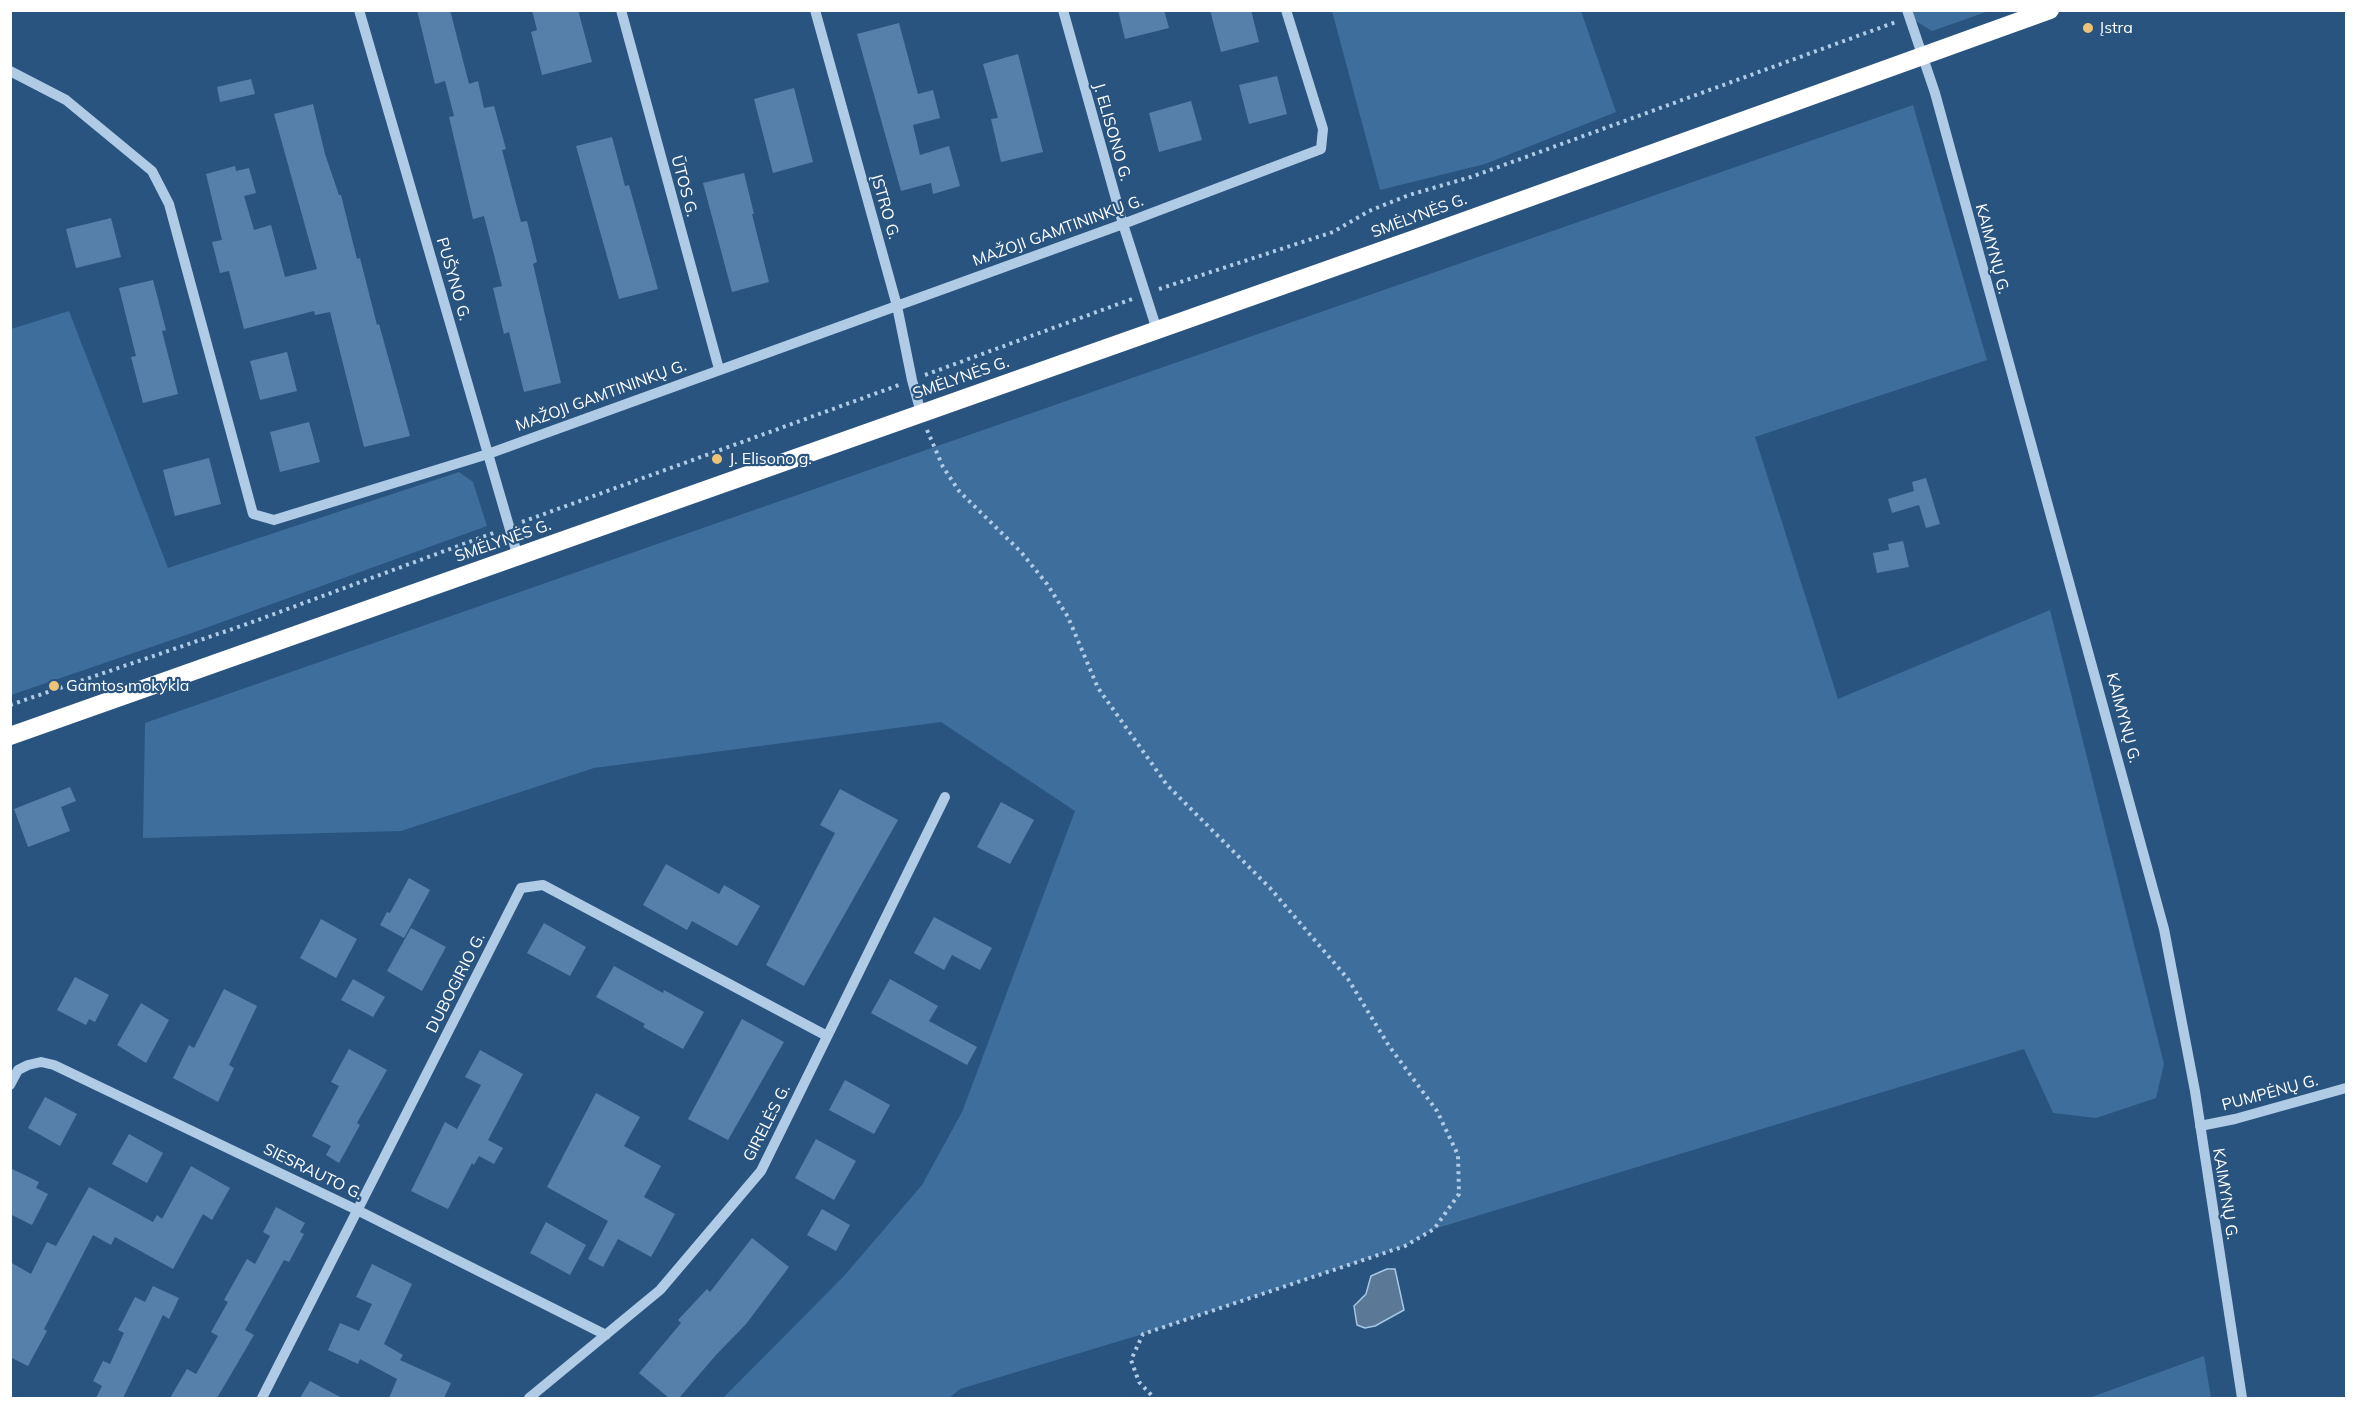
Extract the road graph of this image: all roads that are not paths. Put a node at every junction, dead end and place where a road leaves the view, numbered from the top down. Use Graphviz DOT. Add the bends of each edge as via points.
graph roads {
  1 [pos="359,10"];
  2 [pos="621,10"];
  3 [pos="815,10"];
  4 [pos="1062,10"];
  5 [pos="1286,10"];
  6 [pos="2050,10"];
  7 [pos="1908,14"];
  8 [pos="1923,56"];
  9 [pos="10,71"];
  10 [pos="1123,224"];
  11 [pos="897,306"];
  12 [pos="1157,330"];
  13 [pos="719,369"];
  14 [pos="921,412"];
  15 [pos="488,454"];
  16 [pos="518,557"];
  17 [pos="10,736"];
  18 [pos="945,798"];
  19 [pos="827,1036"];
  20 [pos="10,1085"];
  21 [pos="2346,1088"];
  22 [pos="2200,1126"];
  23 [pos="357,1210"];
  24 [pos="606,1335"];
  25 [pos="262,1398"];
  26 [pos="529,1398"];
  27 [pos="2242,1398"];
  1 -- 15 [label="street, PUŠYNO G."];
  2 -- 13 [label="street, ŪTOS G."];
  3 -- 11 [label="street, ĮSTRO G."];
  4 -- 10 [label="street, J. ELISONO G."];
  5 -- 10 [label="street, MAŽOJI GAMTININKŲ G." via="1323,129 1321,149"];
  6 -- 8 [label="highway, SMĖLYNĖS G."];
  7 -- 8 [label="street, KAIMYNŲ G."];
  8 -- 12 [label="highway, SMĖLYNĖS G."];
  8 -- 22 [label="street, KAIMYNŲ G." via="2164,929"];
  9 -- 15 [label="street, MAŽOJI GAMTININKŲ G." via="66,100 152,171 169,204 252,514 274,520"];
  10 -- 11 [label="street, MAŽOJI GAMTININKŲ G."];
  10 -- 12 [label="street, J. ELISONO G."];
  11 -- 13 [label="street, MAŽOJI GAMTININKŲ G."];
  11 -- 14 [label="street, ĮSTRO G."];
  12 -- 14 [label="highway, SMĖLYNĖS G."];
  13 -- 15 [label="street, MAŽOJI GAMTININKŲ G."];
  14 -- 16 [label="highway, SMĖLYNĖS G."];
  15 -- 16 [label="street, PUŠYNO G."];
  16 -- 17 [label="highway, SMĖLYNĖS G."];
  18 -- 19 [label="street, GIRELĖS G."];
  19 -- 23 [label="street, DUBOGIRIO G." via="543,885 521,888"];
  19 -- 24 [label="street, GIRELĖS G." via="761,1171 660,1290"];
  20 -- 23 [label="street, SIESRAUTO G." via="18,1070 28,1065 54,1065"];
  21 -- 22 [label="street, PUMPĖNŲ G."];
  22 -- 27 [label="street, KAIMYNŲ G."];
  23 -- 24 [label="street, SIESRAUTO G."];
  23 -- 25 [label="street, DUBOGIRIO G."];
  24 -- 26 [label="street, GIRELĖS G."];
}
